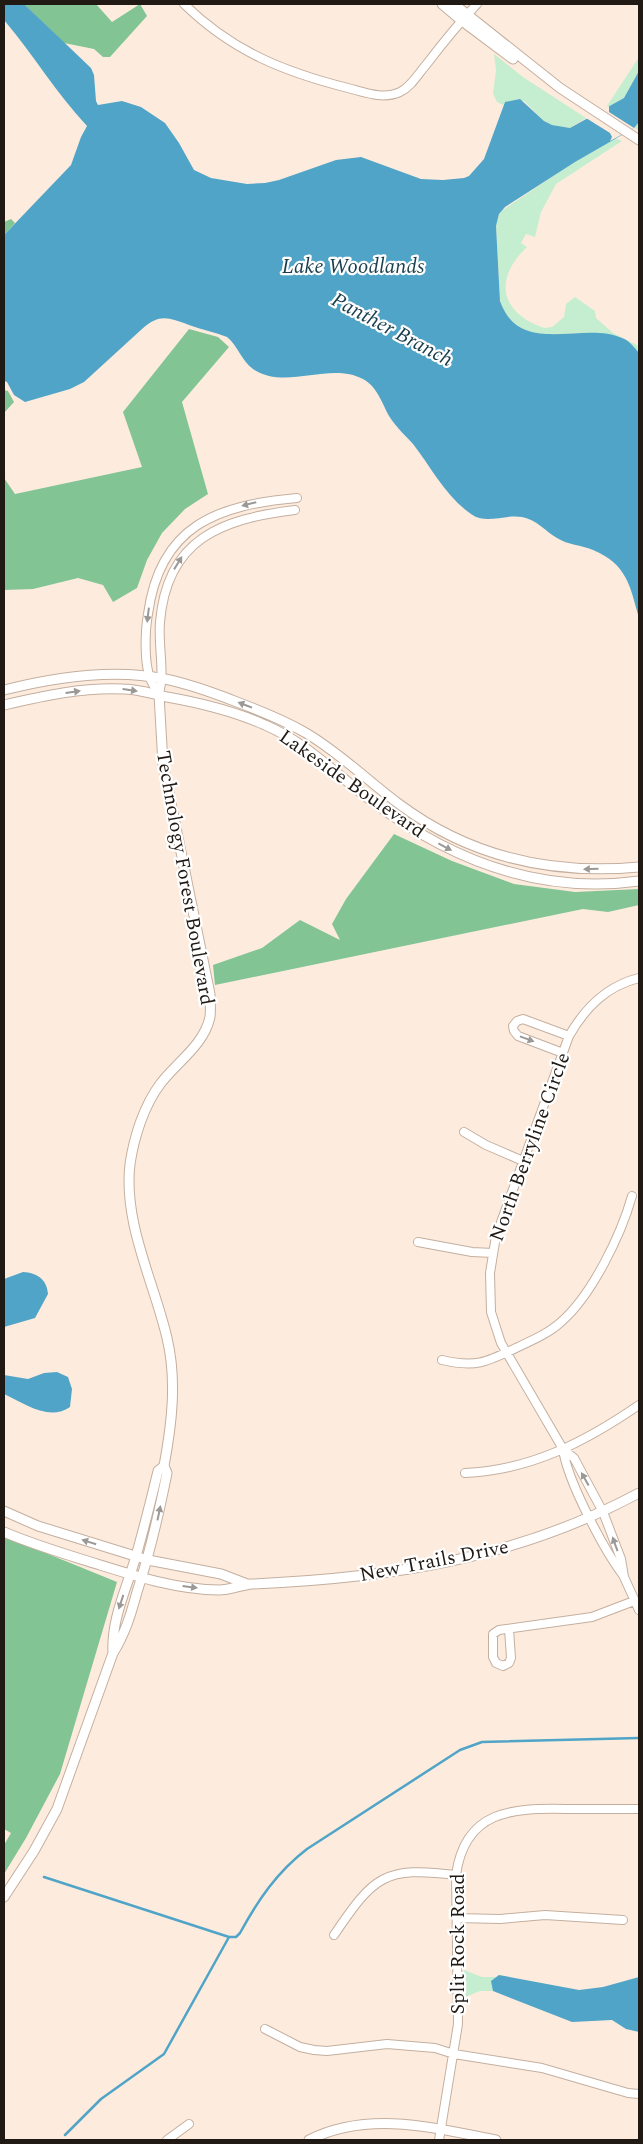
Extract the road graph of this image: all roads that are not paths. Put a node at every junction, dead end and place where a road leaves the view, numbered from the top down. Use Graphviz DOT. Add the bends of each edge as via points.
graph roads {
  1 [pos="184,4"];
  2 [pos="442,4"];
  3 [pos="454,4"];
  4 [pos="478,4"];
  5 [pos="464,18"];
  6 [pos="639,140"];
  7 [pos="297,498"];
  8 [pos="295,510"];
  9 [pos="149,677"];
  10 [pos="163,678"];
  11 [pos="4,690"];
  12 [pos="159,695"];
  13 [pos="4,705"];
  14 [pos="272,715"];
  15 [pos="265,725"];
  16 [pos="400,805"];
  17 [pos="392,816"];
  18 [pos="639,867"];
  19 [pos="618,868"];
  20 [pos="639,881"];
  21 [pos="618,884"];
  22 [pos="639,978"];
  23 [pos="569,1036"];
  24 [pos="563,1053"];
  25 [pos="464,1132"];
  26 [pos="523,1161"];
  27 [pos="632,1196"];
  28 [pos="418,1242"];
  29 [pos="493,1253"];
  30 [pos="506,1353"];
  31 [pos="442,1360"];
  32 [pos="639,1405"];
  33 [pos="563,1449"];
  34 [pos="164,1466"];
  35 [pos="465,1474"];
  36 [pos="639,1493"];
  37 [pos="4,1511"];
  38 [pos="603,1512"];
  39 [pos="590,1518"];
  40 [pos="4,1532"];
  41 [pos="136,1556"];
  42 [pos="148,1560"];
  43 [pos="130,1574"];
  44 [pos="624,1577"];
  45 [pos="142,1578"];
  46 [pos="248,1584"];
  47 [pos="634,1601"];
  48 [pos="639,1610"];
  49 [pos="509,1629"];
  50 [pos="113,1653"];
  51 [pos="639,1809"];
  52 [pos="456,1875"];
  53 [pos="4,1897"];
  54 [pos="456,1918"];
  55 [pos="623,1920"];
  56 [pos="334,1935"];
  57 [pos="265,2029"];
  58 [pos="454,2054"];
  59 [pos="639,2094"];
  60 [pos="189,2124"];
  61 [pos="441,2130"];
  62 [pos="167,2140"];
  63 [pos="309,2140"];
  64 [pos="439,2140"];
  65 [pos="496,2140"];
  1 -- 5 [label="street" via="217,32 260,59 310,78 374,95 401,91 414,80"];
  2 -- 5 [label="street"];
  3 -- 5 [label="street"];
  4 -- 5 [label="street"];
  5 -- 6 [label="street" via="540,78"];
  7 -- 9 [label="street, Technology Forest Boulevard, one-way" via="261,501 221,512 189,531 171,549 159,571 149,606 146,642"];
  10 -- 8 [label="street, Technology Forest Boulevard, one-way" via="162,605 170,578 181,558 199,540 224,527 267,514"];
  9 -- 10 [label="street, Lakeside Boulevard"];
  9 -- 11 [label="street, Lakeside Boulevard" via="86,676 45,680"];
  9 -- 12 [label="street, Technology Forest Boulevard"];
  10 -- 12 [label="street, Technology Forest Boulevard"];
  14 -- 10 [label="street, Lakeside Boulevard, one-way"];
  13 -- 12 [label="street, Lakeside Boulevard, one-way" via="78,690 124,689"];
  12 -- 15 [label="street, Lakeside Boulevard" via="211,705"];
  12 -- 34 [label="street, Technology Forest Boulevard" via="163,764 210,994 210,1017 199,1042 160,1085 139,1125 130,1165 132,1208 172,1363 172,1405"];
  14 -- 15 [label="street"];
  14 -- 16 [label="street, Lakeside Boulevard" via="338,754"];
  15 -- 17 [label="street, Lakeside Boulevard" via="302,745"];
  16 -- 17 [label="street"];
  19 -- 16 [label="street, Lakeside Boulevard, one-way" via="571,869 509,858 462,841"];
  17 -- 21 [label="street, Lakeside Boulevard, one-way" via="457,853 498,870 541,879"];
  18 -- 19 [label="street, Lakeside Boulevard"];
  19 -- 21 [label="street"];
  20 -- 21 [label="street, Lakeside Boulevard"];
  22 -- 23 [label="street, North Berryline Circle" via="618,986 595,1001"];
  23 -- 24 [label="street, North Berryline Circle"];
  23 -- 24 [label="street, one-way" via="524,1019 517,1020 513,1026 518,1036"];
  24 -- 26 [label="street, North Berryline Circle"];
  25 -- 26 [label="street"];
  26 -- 29 [label="street, North Berryline Circle"];
  27 -- 30 [label="street" via="624,1223 589,1288 572,1312 544,1334"];
  28 -- 29 [label="street"];
  29 -- 30 [label="street, North Berryline Circle" via="491,1312"];
  30 -- 31 [label="street" via="484,1363"];
  30 -- 33 [label="street, North Berryline Circle"];
  32 -- 33 [label="street"];
  33 -- 35 [label="street" via="506,1470"];
  38 -- 33 [label="street, North Berryline Circle, one-way" via="574,1458"];
  33 -- 39 [label="street, North Berryline Circle" via="565,1463"];
  34 -- 41 [label="street, Technology Forest Boulevard" via="158,1471"];
  42 -- 34 [label="street, Technology Forest Boulevard, one-way" via="167,1473"];
  36 -- 38 [label="street, New Trails Drive"];
  41 -- 37 [label="street, New Trails Drive, one-way" via="38,1526"];
  38 -- 39 [label="street, New Trails Drive"];
  44 -- 38 [label="street, North Berryline Circle, one-way" via="621,1559"];
  39 -- 44 [label="street, North Berryline Circle"];
  39 -- 46 [label="street, New Trails Drive" via="521,1544 430,1566 319,1581"];
  40 -- 43 [label="street, New Trails Drive" via="31,1544"];
  41 -- 42 [label="street, New Trails Drive"];
  41 -- 43 [label="street, Technology Forest Boulevard"];
  42 -- 45 [label="street, Technology Forest Boulevard"];
  42 -- 46 [label="street, New Trails Drive" via="221,1574"];
  43 -- 45 [label="street, New Trails Drive"];
  43 -- 50 [label="street, Technology Forest Boulevard, one-way" via="116,1616"];
  44 -- 47 [label="street, North Berryline Circle"];
  45 -- 46 [label="street, New Trails Drive, one-way" via="219,1590"];
  45 -- 50 [label="street, Technology Forest Boulevard" via="127,1626"];
  47 -- 48 [label="street, North Berryline Circle"];
  47 -- 49 [label="street" via="592,1617"];
  49 -- 49 [label="street" via="493,1634 493,1657 503,1666 511,1658"];
  50 -- 53 [label="street, Technology Forest Boulevard" via="57,1809"];
  51 -- 52 [label="street, Split Rock Road" via="532,1808 506,1813 486,1822 469,1837 458,1860"];
  52 -- 54 [label="street, Split Rock Road"];
  52 -- 56 [label="street" via="409,1871 382,1879 361,1898"];
  54 -- 55 [label="street" via="500,1919 540,1915"];
  54 -- 58 [label="street, Split Rock Road" via="458,2024"];
  57 -- 58 [label="street" via="300,2047 314,2050 387,2044 435,2048"];
  58 -- 59 [label="street" via="542,2068"];
  58 -- 61 [label="street, Split Rock Road"];
  60 -- 62 [label="street"];
  61 -- 63 [label="street" via="376,2123 343,2127"];
  61 -- 64 [label="street, Split Rock Road"];
  61 -- 65 [label="street"];
}
